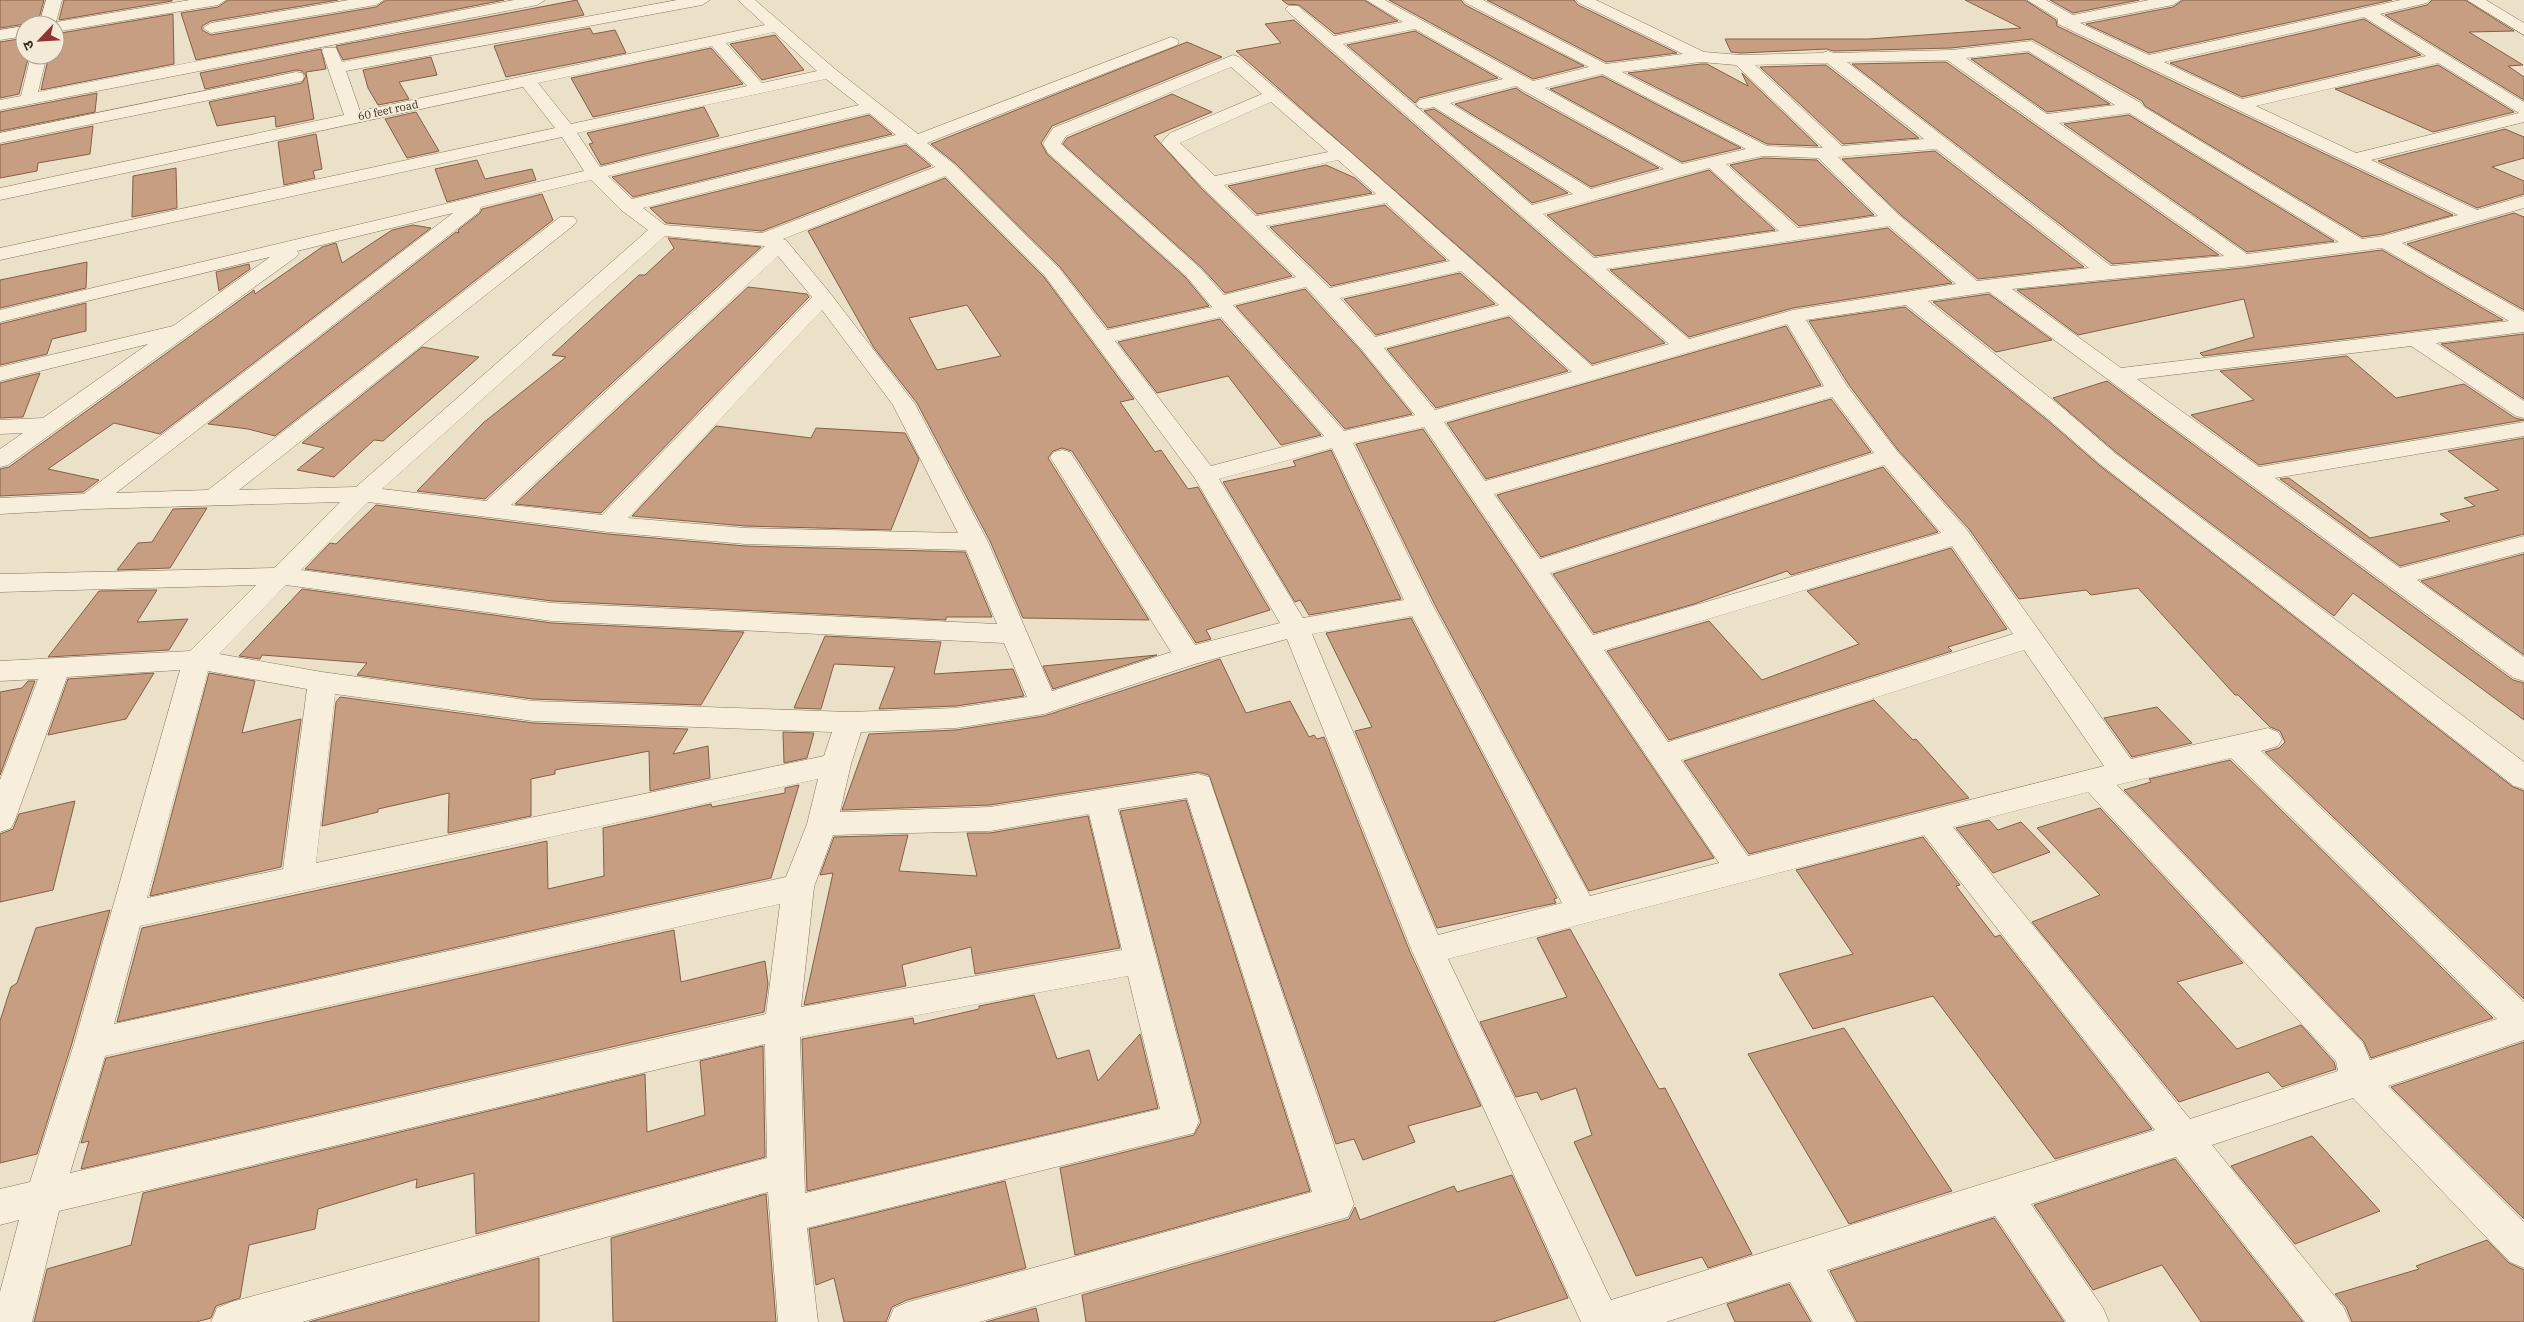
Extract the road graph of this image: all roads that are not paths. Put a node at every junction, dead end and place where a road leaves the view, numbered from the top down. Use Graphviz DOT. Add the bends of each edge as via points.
graph roads {
  1 [pos="54,0"];
  2 [pos="215,0"];
  3 [pos="376,0"];
  4 [pos="702,0"];
  5 [pos="746,0"];
  6 [pos="1374,0"];
  7 [pos="1472,0"];
  8 [pos="1584,0"];
  9 [pos="2035,0"];
  10 [pos="2107,0"];
  11 [pos="2173,0"];
  12 [pos="2422,0"];
  13 [pos="2474,0"];
  14 [pos="526,1"];
  15 [pos="1293,9"];
  16 [pos="2128,10"];
  17 [pos="2366,12"];
  18 [pos="50,15"];
  19 [pos="2071,20"];
  20 [pos="65,24"];
  21 [pos="1417,24"];
  22 [pos="777,27"];
  23 [pos="211,28"];
  24 [pos="2524,30"];
  25 [pos="15,33"];
  26 [pos="0,36"];
  27 [pos="715,40"];
  28 [pos="327,41"];
  29 [pos="1332,41"];
  30 [pos="1171,42"];
  31 [pos="1951,55"];
  32 [pos="1828,56"];
  33 [pos="1700,57"];
  34 [pos="2439,58"];
  35 [pos="1741,60"];
  36 [pos="2146,61"];
  37 [pos="37,65"];
  38 [pos="209,65"];
  39 [pos="337,68"];
  40 [pos="1602,69"];
  41 [pos="829,73"];
  42 [pos="296,78"];
  43 [pos="527,80"];
  44 [pos="1524,83"];
  45 [pos="758,88"];
  46 [pos="1273,95"];
  47 [pos="28,100"];
  48 [pos="1436,101"];
  49 [pos="0,105"];
  50 [pos="2238,105"];
  51 [pos="873,107"];
  52 [pos="2135,107"];
  53 [pos="1409,108"];
  54 [pos="2524,110"];
  55 [pos="2524,117"];
  56 [pos="354,118"];
  57 [pos="2044,120"];
  58 [pos="566,130"];
  59 [pos="0,138"];
  60 [pos="914,139"];
  61 [pos="1940,143"];
  62 [pos="1763,151"];
  63 [pos="1830,152"];
  64 [pos="1342,154"];
  65 [pos="2352,159"];
  66 [pos="1712,160"];
  67 [pos="948,168"];
  68 [pos="1680,170"];
  69 [pos="596,174"];
  70 [pos="1209,183"];
  71 [pos="0,194"];
  72 [pos="1589,196"];
  73 [pos="1390,197"];
  74 [pos="479,202"];
  75 [pos="2524,202"];
  76 [pos="628,206"];
  77 [pos="1530,212"];
  78 [pos="2475,216"];
  79 [pos="1893,220"];
  80 [pos="567,221"];
  81 [pos="1250,222"];
  82 [pos="660,230"];
  83 [pos="1792,233"];
  84 [pos="772,241"];
  85 [pos="2385,242"];
  86 [pos="300,245"];
  87 [pos="2360,246"];
  88 [pos="0,254"];
  89 [pos="2243,260"];
  90 [pos="1465,264"];
  91 [pos="1591,265"];
  92 [pos="2107,272"];
  93 [pos="1318,287"];
  94 [pos="1982,287"];
  95 [pos="823,297"];
  96 [pos="1911,298"];
  97 [pos="2524,298"];
  98 [pos="1223,306"];
  99 [pos="2497,306"];
  100 [pos="1514,308"];
  101 [pos="0,316"];
  102 [pos="1793,316"];
  103 [pos="2524,321"];
  104 [pos="2524,326"];
  105 [pos="184,328"];
  106 [pos="1102,338"];
  107 [pos="2415,339"];
  108 [pos="1370,345"];
  109 [pos="1684,346"];
  110 [pos="0,374"];
  111 [pos="1589,375"];
  112 [pos="2116,375"];
  113 [pos="1836,390"];
  114 [pos="2524,411"];
  115 [pos="1430,419"];
  116 [pos="49,425"];
  117 [pos="0,427"];
  118 [pos="2524,429"];
  119 [pos="1338,439"];
  120 [pos="1889,456"];
  121 [pos="1062,457"];
  122 [pos="0,460"];
  123 [pos="1205,475"];
  124 [pos="2253,475"];
  125 [pos="1479,491"];
  126 [pos="362,494"];
  127 [pos="212,499"];
  128 [pos="90,500"];
  129 [pos="0,506"];
  130 [pos="491,510"];
  131 [pos="608,524"];
  132 [pos="1958,536"];
  133 [pos="975,542"];
  134 [pos="2524,544"];
  135 [pos="1533,570"];
  136 [pos="280,576"];
  137 [pos="2394,578"];
  138 [pos="0,584"];
  139 [pos="1420,606"];
  140 [pos="1296,628"];
  141 [pos="1014,634"];
  142 [pos="2029,639"];
  143 [pos="1586,646"];
  144 [pos="1188,656"];
  145 [pos="197,660"];
  146 [pos="56,668"];
  147 [pos="0,671"];
  148 [pos="2524,671"];
  149 [pos="322,682"];
  150 [pos="1044,704"];
  151 [pos="850,722"];
  152 [pos="2268,738"];
  153 [pos="2237,746"];
  154 [pos="1661,756"];
  155 [pos="836,764"];
  156 [pos="2109,776"];
  157 [pos="2524,778"];
  158 [pos="1101,801"];
  159 [pos="0,820"];
  160 [pos="1931,821"];
  161 [pos="822,824"];
  162 [pos="1741,870"];
  163 [pos="298,879"];
  164 [pos="798,887"];
  165 [pos="1582,911"];
  166 [pos="125,916"];
  167 [pos="1428,951"];
  168 [pos="1141,960"];
  169 [pos="782,1025"];
  170 [pos="2523,1027"];
  171 [pos="91,1044"];
  172 [pos="2358,1079"];
  173 [pos="2183,1138"];
  174 [pos="786,1170"];
  175 [pos="2003,1195"];
  176 [pos="44,1196"];
  177 [pos="0,1207"];
  178 [pos="787,1215"];
  179 [pos="2524,1249"];
  180 [pos="1799,1260"];
  181 [pos="12,1322"];
  182 [pos="231,1322"];
  183 [pos="798,1322"];
  184 [pos="908,1322"];
  185 [pos="1603,1322"];
  186 [pos="1835,1322"];
  187 [pos="2089,1322"];
  188 [pos="2330,1322"];
  1 -- 18 [label="street"];
  2 -- 20 [label="street"];
  2 -- 23 [label="street"];
  3 -- 23 [label="street"];
  4 -- 39 [label="street"];
  5 -- 22 [label="street"];
  6 -- 21 [label="street"];
  7 -- 40 [label="street"];
  8 -- 33 [label="street"];
  9 -- 19 [label="street"];
  10 -- 16 [label="street"];
  11 -- 16 [label="street"];
  12 -- 17 [label="street"];
  13 -- 24 [label="street"];
  14 -- 28 [label="street"];
  15 -- 29 [label="street"];
  16 -- 19 [label="street"];
  17 -- 34 [label="street"];
  17 -- 36 [label="street"];
  19 -- 36 [label="street" via="2064,22"];
  21 -- 29 [label="street"];
  21 -- 44 [label="street"];
  22 -- 27 [label="street, 60 feet road"];
  22 -- 41 [label="street"];
  23 -- 38 [label="street"];
  25 -- 26 [label="street"];
  27 -- 43 [label="street, 60 feet road"];
  27 -- 45 [label="street"];
  28 -- 38 [label="street"];
  28 -- 39 [label="street"];
  29 -- 53 [label="street"];
  30 -- 60 [label="street"];
  31 -- 32 [label="street"];
  31 -- 52 [label="street" via="2031,46"];
  31 -- 57 [label="street"];
  32 -- 35 [label="street"];
  32 -- 61 [label="street"];
  33 -- 35 [label="street"];
  33 -- 40 [label="street"];
  34 -- 50 [label="street"];
  34 -- 54 [label="street"];
  35 -- 63 [label="street"];
  36 -- 50 [label="street"];
  37 -- 47 [label="street"];
  38 -- 47 [label="street"];
  39 -- 56 [label="street"];
  40 -- 44 [label="street"];
  40 -- 62 [label="street"];
  41 -- 45 [label="street"];
  41 -- 51 [label="street"];
  42 -- 59 [label="street"];
  43 -- 56 [label="street, 60 feet road"];
  43 -- 58 [label="street"];
  44 -- 48 [label="street"];
  44 -- 68 [label="street"];
  45 -- 58 [label="street"];
  46 -- 64 [label="street"];
  46 -- 70 [label="street" via="1171,141"];
  46 -- 98 [label="street" via="1233,60 1059,132 1052,144 1193,272"];
  47 -- 49 [label="street"];
  48 -- 53 [label="street"];
  48 -- 72 [label="street"];
  50 -- 65 [label="street"];
  51 -- 60 [label="street"];
  51 -- 69 [label="street"];
  52 -- 57 [label="street"];
  52 -- 87 [label="street"];
  53 -- 77 [label="street"];
  55 -- 65 [label="street"];
  56 -- 71 [label="street, 60 feet road"];
  57 -- 89 [label="street"];
  58 -- 69 [label="street"];
  58 -- 88 [label="street"];
  60 -- 67 [label="street"];
  60 -- 76 [label="street"];
  61 -- 63 [label="street"];
  61 -- 92 [label="street"];
  62 -- 63 [label="street"];
  62 -- 66 [label="street"];
  63 -- 79 [label="street"];
  64 -- 70 [label="street"];
  64 -- 73 [label="street"];
  65 -- 78 [label="street"];
  66 -- 68 [label="street"];
  66 -- 83 [label="street"];
  67 -- 84 [label="street"];
  67 -- 106 [label="street" via="1052,272"];
  68 -- 72 [label="street"];
  69 -- 74 [label="street"];
  69 -- 76 [label="street"];
  70 -- 81 [label="street"];
  72 -- 77 [label="street"];
  73 -- 81 [label="street"];
  73 -- 90 [label="street"];
  74 -- 86 [label="street"];
  74 -- 128 [label="street"];
  75 -- 78 [label="street"];
  76 -- 82 [label="street"];
  77 -- 91 [label="street"];
  78 -- 85 [label="street"];
  79 -- 83 [label="street"];
  79 -- 94 [label="street"];
  80 -- 127 [label="street"];
  81 -- 93 [label="street"];
  82 -- 84 [label="street"];
  82 -- 126 [label="street"];
  83 -- 91 [label="street"];
  84 -- 95 [label="street"];
  84 -- 130 [label="street"];
  85 -- 87 [label="street"];
  85 -- 99 [label="street"];
  86 -- 101 [label="street"];
  86 -- 105 [label="street"];
  87 -- 89 [label="street"];
  89 -- 92 [label="street"];
  90 -- 93 [label="street"];
  90 -- 100 [label="street"];
  91 -- 109 [label="street"];
  92 -- 94 [label="street"];
  93 -- 98 [label="street"];
  93 -- 108 [label="street"];
  94 -- 96 [label="street"];
  94 -- 112 [label="street"];
  95 -- 131 [label="street"];
  95 -- 133 [label="street" via="904,404"];
  96 -- 102 [label="street"];
  96 -- 157 [label="street" via="2108,459"];
  97 -- 99 [label="street"];
  98 -- 106 [label="street"];
  98 -- 119 [label="street"];
  99 -- 103 [label="street"];
  100 -- 108 [label="street"];
  100 -- 111 [label="street"];
  102 -- 109 [label="street"];
  102 -- 113 [label="street"];
  104 -- 107 [label="street"];
  105 -- 110 [label="street"];
  105 -- 116 [label="street"];
  106 -- 123 [label="street"];
  107 -- 112 [label="street"];
  107 -- 114 [label="street"];
  108 -- 115 [label="street"];
  109 -- 111 [label="street"];
  111 -- 115 [label="street"];
  112 -- 124 [label="street"];
  113 -- 120 [label="street"];
  113 -- 125 [label="street"];
  115 -- 119 [label="street"];
  115 -- 125 [label="street"];
  116 -- 117 [label="street"];
  116 -- 122 [label="street"];
  118 -- 124 [label="street"];
  119 -- 123 [label="street"];
  119 -- 139 [label="street"];
  120 -- 132 [label="street"];
  120 -- 135 [label="street"];
  121 -- 144 [label="street"];
  123 -- 140 [label="street"];
  124 -- 137 [label="street"];
  125 -- 135 [label="street"];
  126 -- 127 [label="street"];
  126 -- 130 [label="street"];
  126 -- 136 [label="street"];
  127 -- 128 [label="street"];
  128 -- 129 [label="street"];
  130 -- 131 [label="street"];
  131 -- 133 [label="street" via="745,536"];
  132 -- 142 [label="street"];
  132 -- 143 [label="street"];
  133 -- 141 [label="street"];
  134 -- 137 [label="street"];
  135 -- 143 [label="street"];
  136 -- 138 [label="street"];
  136 -- 141 [label="street" via="552,612"];
  136 -- 145 [label="street"];
  137 -- 148 [label="street"];
  139 -- 140 [label="street"];
  139 -- 165 [label="street"];
  140 -- 144 [label="street"];
  140 -- 167 [label="street"];
  141 -- 150 [label="street"];
  142 -- 154 [label="street"];
  142 -- 156 [label="street"];
  143 -- 154 [label="street"];
  144 -- 150 [label="street"];
  145 -- 146 [label="street"];
  145 -- 149 [label="street"];
  145 -- 166 [label="street"];
  146 -- 147 [label="street"];
  146 -- 159 [label="street"];
  149 -- 151 [label="street" via="533,711"];
  149 -- 163 [label="street"];
  150 -- 151 [label="street" via="956,718"];
  151 -- 155 [label="street"];
  152 -- 153 [label="street"];
  153 -- 156 [label="street"];
  153 -- 170 [label="street" via="2447,947"];
  154 -- 162 [label="street"];
  155 -- 161 [label="street"];
  155 -- 163 [label="street"];
  156 -- 160 [label="street"];
  156 -- 172 [label="street" via="2351,1054"];
  158 -- 161 [label="street" via="990,819"];
  158 -- 168 [label="street"];
  158 -- 184 [label="street" via="1198,785 1335,1204"];
  160 -- 162 [label="street"];
  160 -- 173 [label="street"];
  161 -- 164 [label="street"];
  162 -- 165 [label="street"];
  163 -- 166 [label="street"];
  164 -- 169 [label="street"];
  164 -- 171 [label="street"];
  165 -- 167 [label="street"];
  166 -- 171 [label="street"];
  167 -- 185 [label="street"];
  168 -- 169 [label="street"];
  168 -- 178 [label="street" via="1181,1121"];
  169 -- 174 [label="street"];
  169 -- 176 [label="street"];
  170 -- 172 [label="street"];
  171 -- 176 [label="street"];
  172 -- 173 [label="street"];
  172 -- 179 [label="street"];
  173 -- 175 [label="street"];
  173 -- 188 [label="street"];
  174 -- 178 [label="street"];
  174 -- 182 [label="street"];
  175 -- 180 [label="street"];
  175 -- 187 [label="street"];
  176 -- 177 [label="street"];
  176 -- 181 [label="street"];
  178 -- 183 [label="street"];
  180 -- 185 [label="street"];
  180 -- 186 [label="street"];
}
